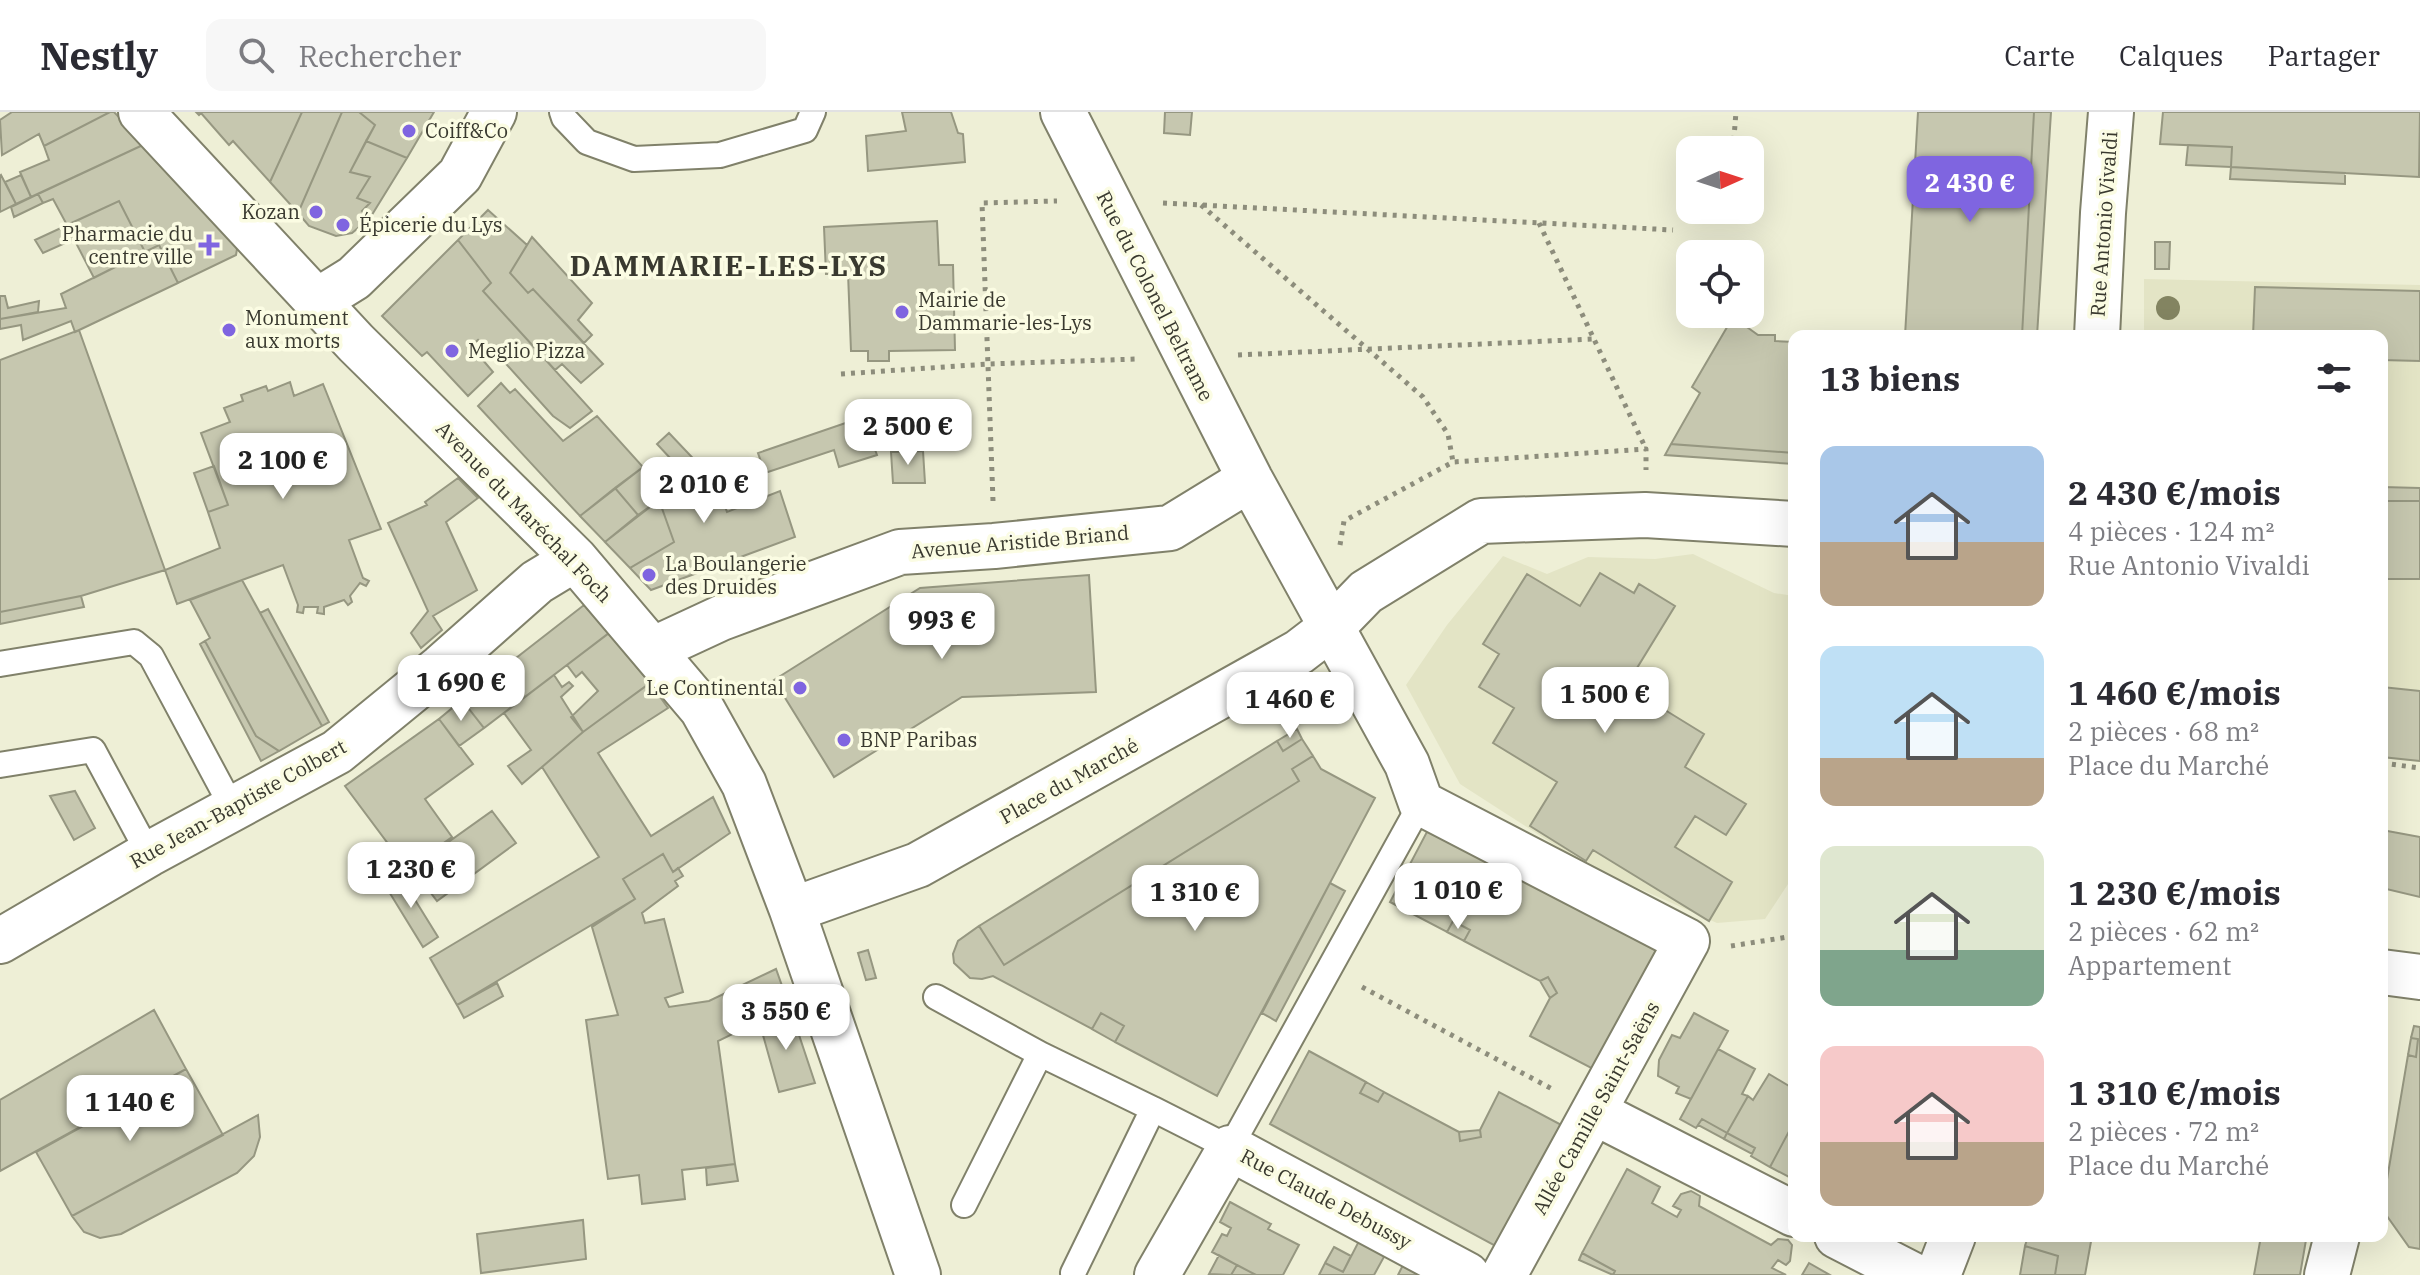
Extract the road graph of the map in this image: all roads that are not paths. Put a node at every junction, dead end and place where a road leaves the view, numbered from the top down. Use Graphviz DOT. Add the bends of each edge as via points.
graph roads {
  1 [pos="141,112"];
  2 [pos="494,112"];
  3 [pos="562,112"];
  4 [pos="813,112"];
  5 [pos="1063,112"];
  6 [pos="2111,112"];
  7 [pos="317,301"];
  8 [pos="2097,330"];
  9 [pos="1250,479"];
  10 [pos="1788,524"];
  11 [pos="575,559"];
  12 [pos="1333,626"];
  13 [pos="652,650"];
  14 [pos="0,664"];
  15 [pos="0,765"];
  16 [pos="1421,803"];
  17 [pos="233,809"];
  18 [pos="149,854"];
  19 [pos="792,910"];
  20 [pos="0,941"];
  21 [pos="936,997"];
  22 [pos="1040,1054"];
  23 [pos="1153,1109"];
  24 [pos="1594,1112"];
  25 [pos="1230,1148"];
  26 [pos="964,1205"];
  27 [pos="1788,1211"];
  28 [pos="1849,1242"];
  29 [pos="1951,1242"];
  30 [pos="1073,1273"];
  31 [pos="918,1275"];
  32 [pos="1157,1275"];
  33 [pos="1467,1275"];
  34 [pos="1504,1275"];
  35 [pos="1913,1275"];
  36 [pos="1938,1275"];
  1 -- 7 [label="street, Avenue du Maréchal Foch"];
  2 -- 7 [label="street" via="460,175 354,278"];
  3 -- 4 [label="lane" via="587,142 634,159 720,155 805,130"];
  5 -- 9 [label="street, Rue du Colonel Beltrame"];
  6 -- 8 [label="street, Rue Antonio Vivaldi"];
  7 -- 11 [label="street, Avenue du Maréchal Foch"];
  9 -- 12 [label="street, Rue du Colonel Beltrame"];
  9 -- 13 [label="street, Avenue Aristide Briand" via="1170,528 900,552 721,618"];
  10 -- 12 [label="street" via="1645,515 1481,521 1366,592"];
  11 -- 13 [label="street, Avenue du Maréchal Foch"];
  11 -- 17 [label="street, Rue Jean-Baptiste Colbert" via="537,582 337,752"];
  12 -- 16 [label="street, Rue du Colonel Beltrame" via="1407,764"];
  12 -- 19 [label="street, Place du Marché" via="1299,652 918,865"];
  13 -- 19 [label="street, Avenue du Maréchal Foch" via="702,709 744,784"];
  14 -- 17 [label="lane" via="134,642 151,656"];
  15 -- 18 [label="lane" via="93,750"];
  16 -- 24 [label="street, Allée Camille Saint-Saëns" via="1687,941"];
  16 -- 25 [label="lane"];
  17 -- 18 [label="street, Rue Jean-Baptiste Colbert"];
  18 -- 20 [label="street, Rue Jean-Baptiste Colbert"];
  19 -- 31 [label="street, Avenue du Maréchal Foch"];
  21 -- 22 [label="lane"];
  22 -- 23 [label="lane"];
  22 -- 26 [label="lane"];
  23 -- 25 [label="lane"];
  23 -- 30 [label="lane"];
  24 -- 27 [label="street"];
  24 -- 34 [label="street, Allée Camille Saint-Saëns"];
  25 -- 32 [label="street, Rue Claude Debussy"];
  25 -- 33 [label="street, Rue Claude Debussy"];
  28 -- 35 [label="street"];
  29 -- 36 [label="street"];
}
